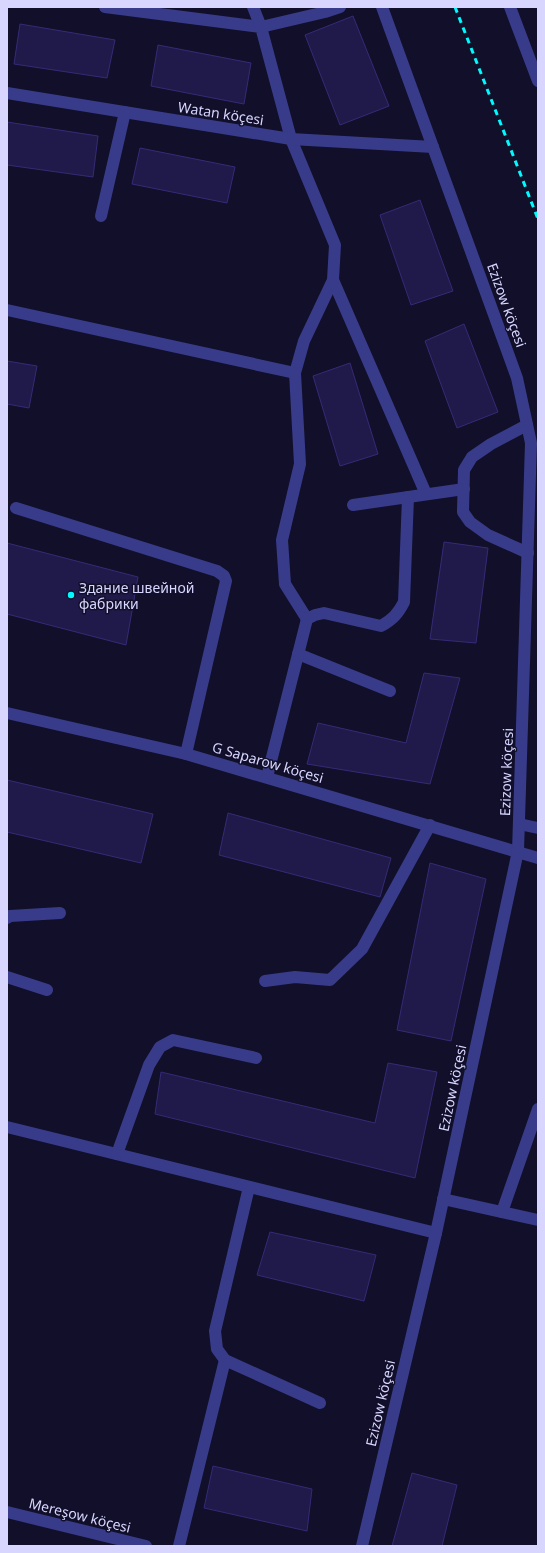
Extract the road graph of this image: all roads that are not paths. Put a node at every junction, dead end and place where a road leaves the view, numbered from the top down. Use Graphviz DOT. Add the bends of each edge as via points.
graph roads {
  1 [pos="105,7"];
  2 [pos="253,7"];
  3 [pos="340,7"];
  4 [pos="382,7"];
  5 [pos="510,7"];
  6 [pos="261,27"];
  7 [pos="538,81"];
  8 [pos="7,93"];
  9 [pos="125,112"];
  10 [pos="292,139"];
  11 [pos="433,147"];
  12 [pos="101,216"];
  13 [pos="333,280"];
  14 [pos="7,310"];
  15 [pos="295,373"];
  16 [pos="527,425"];
  17 [pos="464,489"];
  18 [pos="426,494"];
  19 [pos="408,497"];
  20 [pos="353,505"];
  21 [pos="16,508"];
  22 [pos="528,552"];
  23 [pos="532,596"];
  24 [pos="307,619"];
  25 [pos="298,654"];
  26 [pos="390,691"];
  27 [pos="7,713"];
  28 [pos="186,754"];
  29 [pos="267,777"];
  30 [pos="519,824"];
  31 [pos="430,825"];
  32 [pos="538,828"];
  33 [pos="518,851"];
  34 [pos="538,858"];
  35 [pos="60,913"];
  36 [pos="7,918"];
  37 [pos="7,977"];
  38 [pos="265,981"];
  39 [pos="47,990"];
  40 [pos="256,1058"];
  41 [pos="538,1109"];
  42 [pos="7,1127"];
  43 [pos="117,1154"];
  44 [pos="249,1187"];
  45 [pos="443,1199"];
  46 [pos="502,1212"];
  47 [pos="538,1220"];
  48 [pos="436,1233"];
  49 [pos="224,1360"];
  50 [pos="320,1403"];
  51 [pos="7,1512"];
  52 [pos="146,1546"];
  53 [pos="179,1546"];
  54 [pos="362,1546"];
  1 -- 6 [label="street"];
  2 -- 6 [label="street"];
  3 -- 6 [label="street"];
  4 -- 11 [label="street, Ezizow köçesi"];
  5 -- 7 [label="street"];
  6 -- 10 [label="street"];
  8 -- 9 [label="street, Watan köçesi"];
  9 -- 10 [label="street, Watan köçesi"];
  9 -- 12 [label="street"];
  10 -- 11 [label="street, Watan köçesi"];
  10 -- 13 [label="street" via="335,244"];
  11 -- 16 [label="street, Ezizow köçesi" via="517,378"];
  13 -- 15 [label="street" via="304,341"];
  13 -- 18 [label="street"];
  14 -- 15 [label="street"];
  15 -- 24 [label="street" via="300,464 282,540 285,584"];
  16 -- 17 [label="street" via="472,457 464,470"];
  16 -- 22 [label="street, Ezizow köçesi" via="531,443"];
  17 -- 18 [label="street"];
  17 -- 22 [label="street" via="463,512 470,522 488,535"];
  18 -- 19 [label="street"];
  19 -- 20 [label="street"];
  19 -- 24 [label="street" via="404,602 399,613 380,626 324,613"];
  21 -- 28 [label="street" via="217,571 224,576 226,581"];
  22 -- 23 [label="street, Ezizow köçesi"];
  23 -- 30 [label="street, Ezizow köçesi"];
  24 -- 25 [label="street"];
  25 -- 26 [label="street"];
  25 -- 29 [label="street"];
  27 -- 28 [label="street, G Saparow köçesi"];
  28 -- 29 [label="street, G Saparow köçesi"];
  29 -- 31 [label="street, G Saparow köçesi"];
  30 -- 32 [label="street"];
  30 -- 33 [label="street, Ezizow köçesi"];
  31 -- 33 [label="street, G Saparow köçesi"];
  31 -- 38 [label="street" via="362,950 330,980 295,977"];
  33 -- 34 [label="street, G Saparow köçesi"];
  33 -- 45 [label="street, Ezizow köçesi"];
  35 -- 36 [label="street"];
  37 -- 39 [label="street"];
  40 -- 43 [label="street" via="173,1040 160,1047 149,1065"];
  41 -- 46 [label="street"];
  42 -- 43 [label="street"];
  43 -- 44 [label="street"];
  44 -- 48 [label="street"];
  44 -- 49 [label="street" via="215,1331 217,1349"];
  45 -- 46 [label="street"];
  45 -- 48 [label="street, Ezizow köçesi"];
  46 -- 47 [label="street"];
  48 -- 54 [label="street, Ezizow köçesi"];
  49 -- 50 [label="street"];
  49 -- 53 [label="street"];
  51 -- 52 [label="street, Mereşow köçesi"];
}
